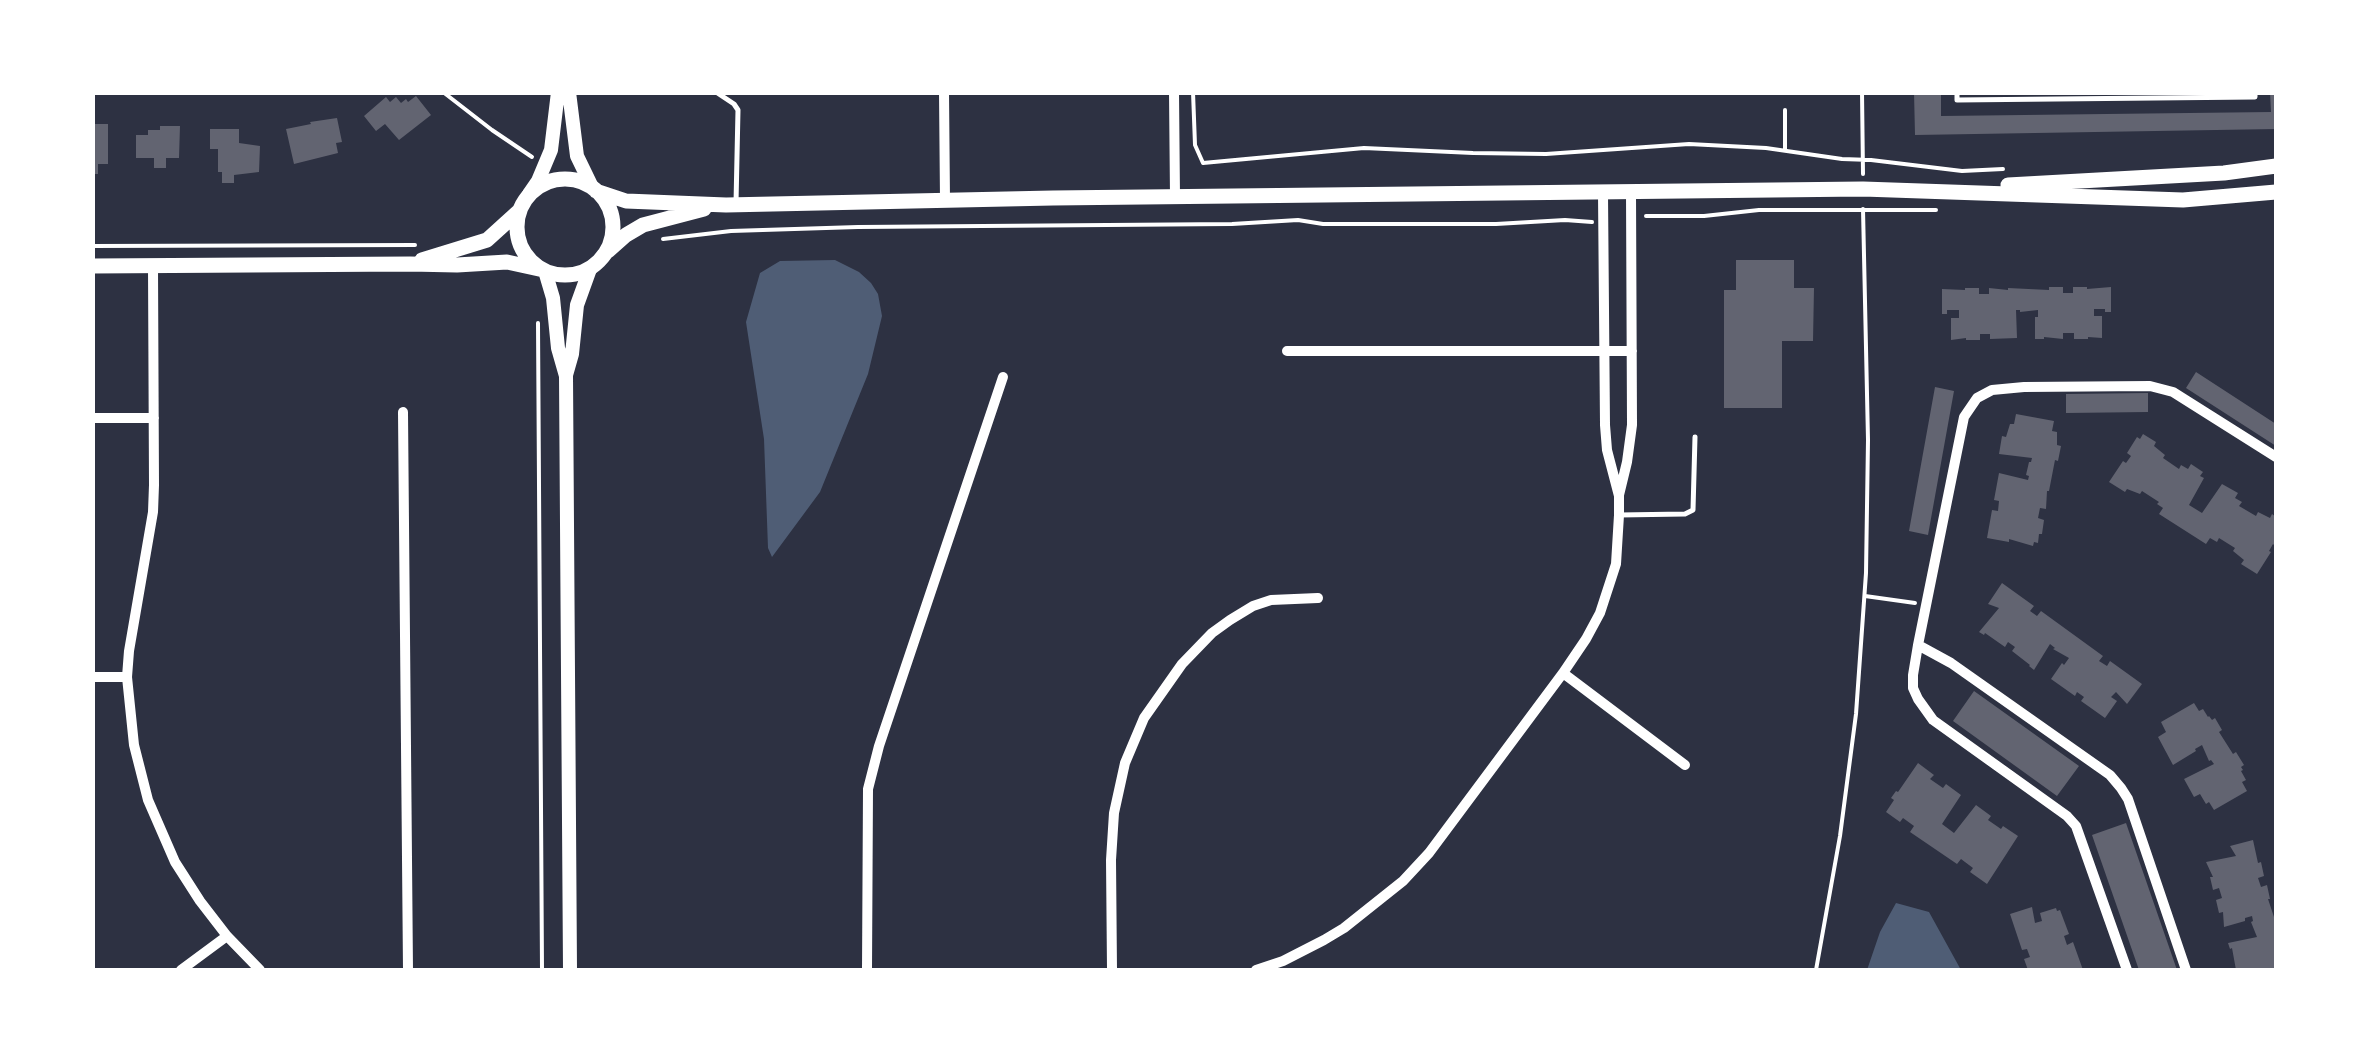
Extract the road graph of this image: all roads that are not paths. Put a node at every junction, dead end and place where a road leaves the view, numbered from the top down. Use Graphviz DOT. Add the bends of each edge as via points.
graph roads {
  1 [pos="558,92"];
  2 [pos="569,92"];
  3 [pos="716,92"];
  4 [pos="944,92"];
  5 [pos="1174,92"];
  6 [pos="1957,92"];
  7 [pos="2255,92"];
  8 [pos="2107,96"];
  9 [pos="2276,166"];
  10 [pos="594,189"];
  11 [pos="1929,190"];
  12 [pos="2276,192"];
  13 [pos="1631,193"];
  14 [pos="530,194"];
  15 [pos="1602,194"];
  16 [pos="1175,197"];
  17 [pos="945,200"];
  18 [pos="731,205"];
  19 [pos="518,211"];
  20 [pos="605,254"];
  21 [pos="410,264"];
  22 [pos="92,266"];
  23 [pos="153,267"];
  24 [pos="590,268"];
  25 [pos="542,270"];
  26 [pos="1632,351"];
  27 [pos="1287,352"];
  28 [pos="1605,352"];
  29 [pos="566,376"];
  30 [pos="1003,377"];
  31 [pos="403,412"];
  32 [pos="92,418"];
  33 [pos="154,418"];
  34 [pos="1696,437"];
  35 [pos="2276,457"];
  36 [pos="1619,496"];
  37 [pos="1619,515"];
  38 [pos="1318,598"];
  39 [pos="1918,646"];
  40 [pos="1563,673"];
  41 [pos="92,678"];
  42 [pos="127,678"];
  43 [pos="1685,765"];
  44 [pos="228,936"];
  45 [pos="181,970"];
  46 [pos="260,970"];
  47 [pos="408,970"];
  48 [pos="570,970"];
  49 [pos="867,970"];
  50 [pos="1112,970"];
  51 [pos="1256,970"];
  52 [pos="2126,970"];
  53 [pos="2186,970"];
  1 -- 14 [label="street" via="549,158"];
  2 -- 10 [label="street" via="576,156"];
  3 -- 18 [label="lane" via="738,110"];
  4 -- 17 [label="street"];
  5 -- 16 [label="street"];
  6 -- 8 [label="lane" via="1957,100"];
  7 -- 8 [label="lane"];
  9 -- 11 [label="main road"];
  10 -- 14 [label="main road" via="554,180"];
  10 -- 18 [label="main road" via="626,201"];
  10 -- 20 [label="main road" via="613,224"];
  11 -- 12 [label="main road" via="2183,200"];
  11 -- 13 [label="main road"];
  13 -- 15 [label="main road"];
  13 -- 26 [label="street"];
  14 -- 19 [label="main road"];
  15 -- 16 [label="main road"];
  15 -- 28 [label="street"];
  16 -- 17 [label="main road"];
  17 -- 18 [label="main road"];
  18 -- 20 [label="main road" via="643,225"];
  19 -- 21 [label="main road" via="487,240"];
  19 -- 25 [label="main road" via="520,245"];
  20 -- 24 [label="main road"];
  21 -- 23 [label="main road"];
  21 -- 25 [label="main road" via="508,262"];
  22 -- 23 [label="main road"];
  23 -- 33 [label="street"];
  24 -- 25 [label="main road" via="564,276"];
  24 -- 29 [label="street"];
  25 -- 29 [label="street"];
  26 -- 28 [label="street"];
  26 -- 36 [label="street" via="1632,425"];
  27 -- 28 [label="street"];
  28 -- 36 [label="street" via="1605,425"];
  29 -- 48 [label="street"];
  30 -- 49 [label="street" via="868,789"];
  31 -- 47 [label="street"];
  32 -- 33 [label="street"];
  33 -- 42 [label="street" via="153,512"];
  34 -- 37 [label="lane" via="1693,510"];
  35 -- 39 [label="street" via="2164,388 1992,390 1964,418"];
  36 -- 37 [label="street"];
  37 -- 40 [label="street" via="1607,597"];
  38 -- 50 [label="street" via="1271,600 1230,620 1182,664 1144,718 1124,764 1114,813"];
  39 -- 52 [label="street" via="1913,688 1933,720 2076,826"];
  39 -- 53 [label="street" via="1967,674 2121,788"];
  40 -- 43 [label="street"];
  40 -- 51 [label="street" via="1403,881 1344,928"];
  41 -- 42 [label="street"];
  42 -- 44 [label="street" via="134,745 156,822 186,881"];
  44 -- 45 [label="street"];
  44 -- 46 [label="street"];
}
